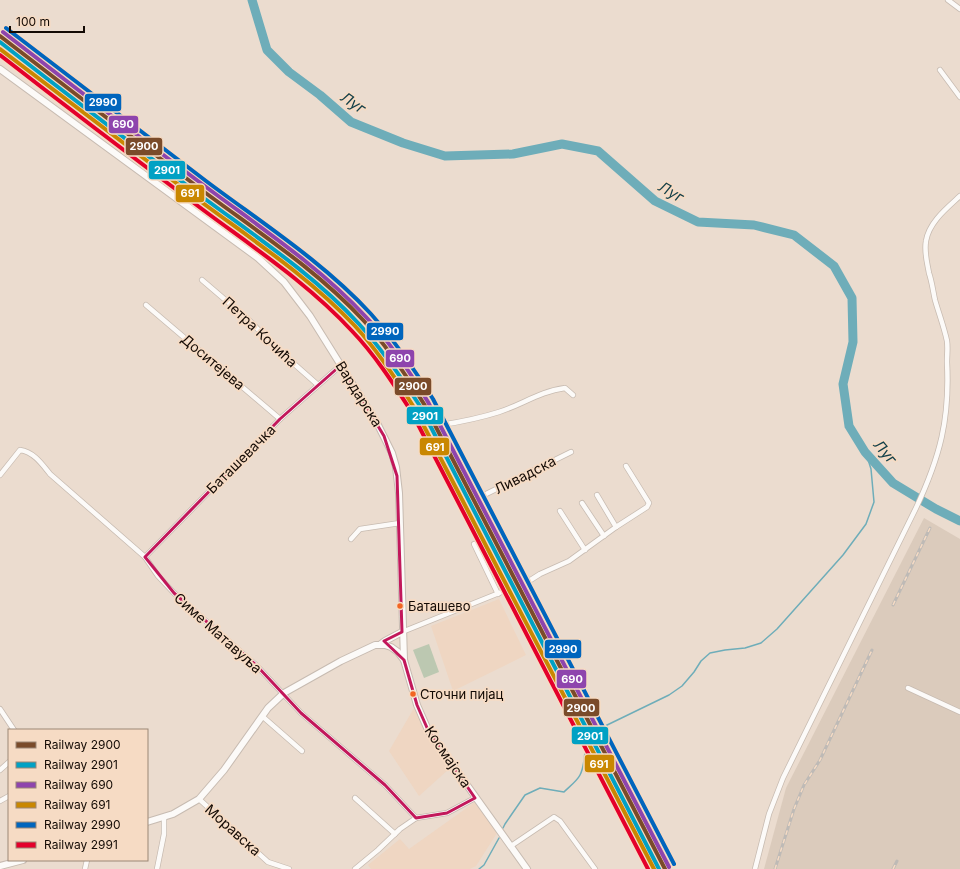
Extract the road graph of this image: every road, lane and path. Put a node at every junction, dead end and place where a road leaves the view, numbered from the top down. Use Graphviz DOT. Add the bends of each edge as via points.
graph roads {
  1 [pos="948,0"];
  2 [pos="960,9"];
  3 [pos="0,70"];
  4 [pos="940,70"];
  5 [pos="960,97"];
  6 [pos="960,196"];
  7 [pos="202,280"];
  8 [pos="146,305"];
  9 [pos="341,365"];
  10 [pos="318,385"];
  11 [pos="573,395"];
  12 [pos="280,419"];
  13 [pos="571,452"];
  14 [pos="626,466"];
  15 [pos="0,475"];
  16 [pos="597,495"];
  17 [pos="480,498"];
  18 [pos="582,503"];
  19 [pos="560,511"];
  20 [pos="400,523"];
  21 [pos="616,527"];
  22 [pos="604,536"];
  23 [pos="351,539"];
  24 [pos="474,544"];
  25 [pos="585,550"];
  26 [pos="144,557"];
  27 [pos="528,581"];
  28 [pos="498,594"];
  29 [pos="402,632"];
  30 [pos="381,644"];
  31 [pos="404,660"];
  32 [pos="908,688"];
  33 [pos="284,693"];
  34 [pos="0,709"];
  35 [pos="960,712"];
  36 [pos="262,716"];
  37 [pos="13,729"];
  38 [pos="302,751"];
  39 [pos="8,763"];
  40 [pos="0,770"];
  41 [pos="355,798"];
  42 [pos="476,798"];
  43 [pos="199,799"];
  44 [pos="164,817"];
  45 [pos="416,818"];
  46 [pos="148,822"];
  47 [pos="395,834"];
  48 [pos="511,846"];
  49 [pos="19,861"];
  50 [pos="0,866"];
  51 [pos="157,869"];
  52 [pos="289,869"];
  53 [pos="355,869"];
  54 [pos="527,869"];
  55 [pos="595,869"];
  56 [pos="755,869"];
  1 -- 2 [label="street"];
  3 -- 9 [label="main road, Вардарска" via="197,213 281,278 310,316"];
  4 -- 5 [label="street"];
  6 -- 56 [label="street" via="930,228 925,247 935,300 947,342 944,433 936,461 916,508 783,778 769,814"];
  7 -- 10 [label="street, Петра Кочића"];
  8 -- 12 [label="street, Доситејева"];
  9 -- 10 [label="street, Баташевачка"];
  9 -- 20 [label="main road, Вардарска" via="381,429 392,454 399,485"];
  10 -- 12 [label="street, Баташевачка"];
  11 -- 17 [label="street" via="565,388 556,389 498,412 441,425"];
  12 -- 26 [label="street, Баташевачка"];
  13 -- 17 [label="street, Ливадска"];
  14 -- 21 [label="street" via="649,505"];
  15 -- 26 [label="street, Симе Матавуља" via="20,450 28,452"];
  16 -- 21 [label="street"];
  17 -- 27 [label="street" via="509,556"];
  18 -- 22 [label="street"];
  19 -- 25 [label="street"];
  20 -- 23 [label="street" via="360,529"];
  20 -- 29 [label="main road, Вардарска"];
  21 -- 22 [label="street"];
  22 -- 25 [label="street"];
  24 -- 28 [label="street"];
  25 -- 27 [label="street" via="569,561"];
  26 -- 33 [label="street, Симе Матавуља" via="174,593 229,640"];
  27 -- 28 [label="street"];
  28 -- 29 [label="street"];
  29 -- 30 [label="main road"];
  29 -- 31 [label="main road, Космајска"];
  30 -- 31 [label="main road" via="394,649"];
  30 -- 33 [label="main road" via="341,661"];
  31 -- 42 [label="main road, Космајска" via="417,705 428,730"];
  32 -- 35 [label="street"];
  33 -- 36 [label="main road"];
  33 -- 45 [label="street, Симе Матавуља" via="301,712 385,785"];
  34 -- 37 [label="street"];
  36 -- 38 [label="street"];
  36 -- 43 [label="main road" via="224,770"];
  39 -- 40 [label="street"];
  41 -- 47 [label="street"];
  42 -- 45 [label="street" via="447,812"];
  42 -- 48 [label="main road, Космајска"];
  43 -- 44 [label="main road"];
  43 -- 52 [label="street, Моравска" via="268,862"];
  44 -- 46 [label="main road"];
  44 -- 51 [label="street" via="164,834"];
  45 -- 47 [label="street"];
  47 -- 53 [label="street"];
  48 -- 54 [label="main road, Космајска"];
  48 -- 55 [label="street" via="554,817 560,821"];
  49 -- 50 [label="main road"];
}
